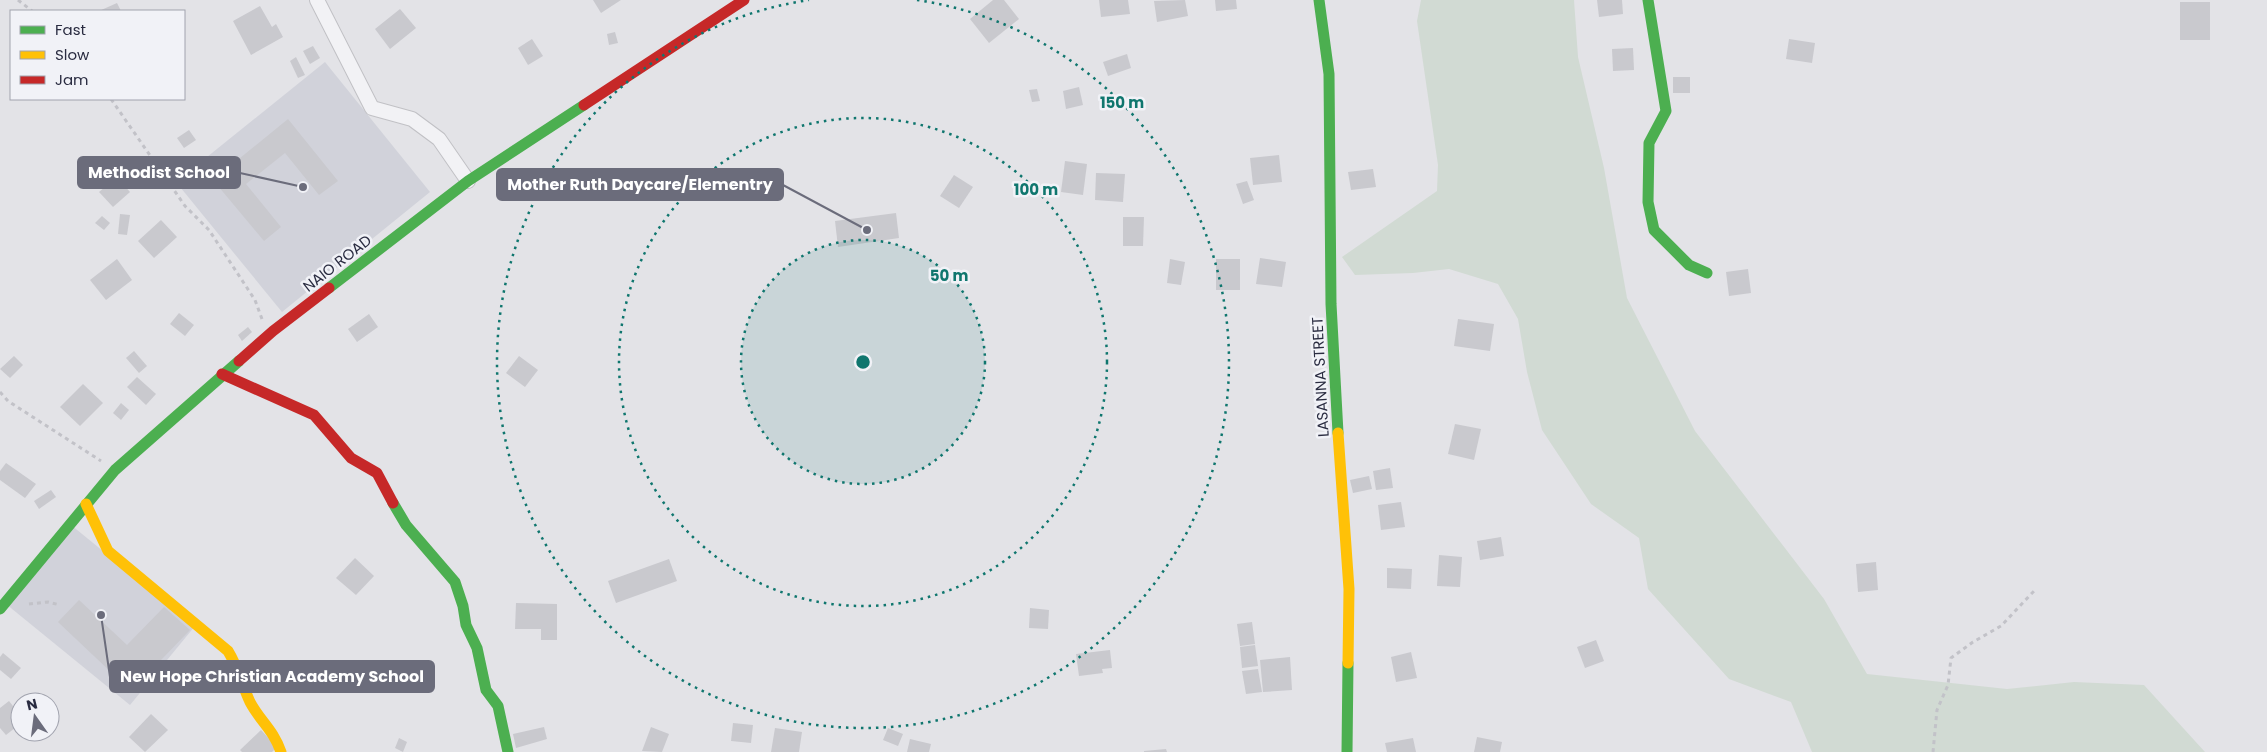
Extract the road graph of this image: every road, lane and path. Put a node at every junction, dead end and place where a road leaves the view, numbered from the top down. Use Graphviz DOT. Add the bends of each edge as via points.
graph roads {
  1 [pos="18,0"];
  2 [pos="317,0"];
  3 [pos="744,0"];
  4 [pos="1319,0"];
  5 [pos="1648,0"];
  6 [pos="31,10"];
  7 [pos="112,100"];
  8 [pos="468,180"];
  9 [pos="1707,273"];
  10 [pos="273,331"];
  11 [pos="222,374"];
  12 [pos="0,392"];
  13 [pos="115,470"];
  14 [pos="86,504"];
  15 [pos="2034,592"];
  16 [pos="60,605"];
  17 [pos="24,606"];
  18 [pos="0,610"];
  19 [pos="281,752"];
  20 [pos="508,752"];
  21 [pos="1347,752"];
  22 [pos="1933,752"];
  1 -- 6 [label="path"];
  2 -- 8 [label="street" via="372,108 412,119 439,139"];
  3 -- 8 [label="street, NAIO ROAD"];
  4 -- 21 [label="street, LASANNA STREET" via="1329,74 1331,304 1349,589"];
  5 -- 9 [label="street" via="1666,111 1649,143 1648,202 1654,230 1689,265"];
  7 -- 10 [label="path" via="185,206 209,230 255,300 262,319"];
  8 -- 10 [label="street, NAIO ROAD"];
  10 -- 11 [label="street, NAIO ROAD"];
  11 -- 13 [label="street, NAIO ROAD"];
  11 -- 20 [label="street" via="314,415 351,458 377,473 406,524 455,582 466,625 477,648 486,690 498,706"];
  12 -- 13 [label="path" via="8,401"];
  13 -- 14 [label="street, NAIO ROAD"];
  14 -- 18 [label="street, NAIO ROAD"];
  14 -- 19 [label="street" via="108,551 228,651 251,703 267,723"];
  15 -- 22 [label="path" via="2001,626 1951,658 1948,685 1938,710"];
  16 -- 17 [label="path" via="39,602"];
}
